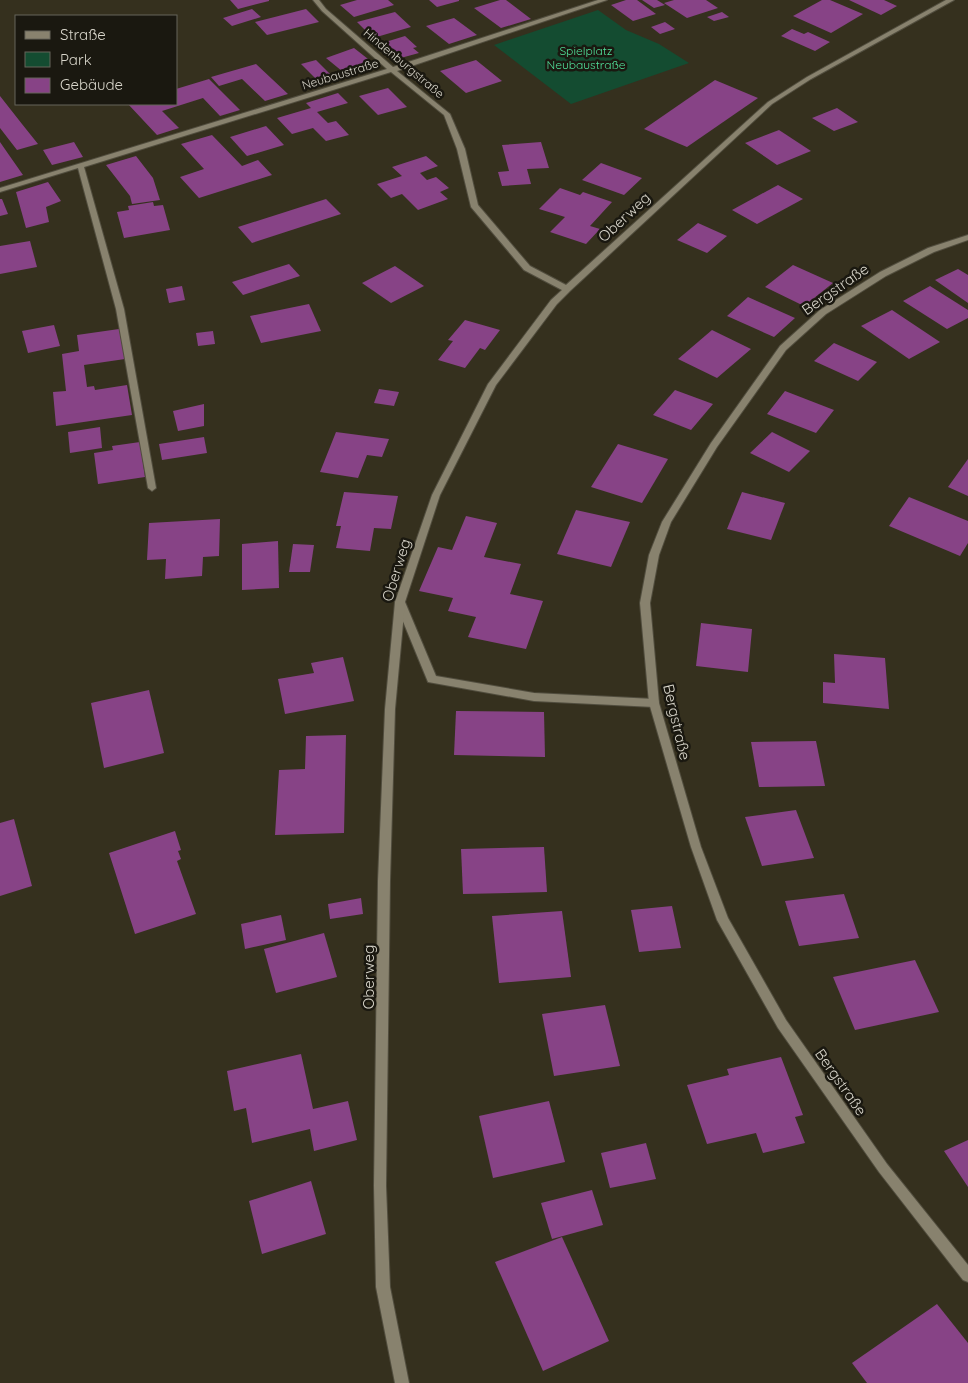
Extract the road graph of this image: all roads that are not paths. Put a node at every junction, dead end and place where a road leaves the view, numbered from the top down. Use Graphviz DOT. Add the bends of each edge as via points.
graph roads {
  1 [pos="316,0"];
  2 [pos="604,0"];
  3 [pos="951,0"];
  4 [pos="392,70"];
  5 [pos="80,167"];
  6 [pos="0,190"];
  7 [pos="968,237"];
  8 [pos="567,290"];
  9 [pos="152,488"];
  10 [pos="400,602"];
  11 [pos="654,703"];
  12 [pos="968,1275"];
  13 [pos="402,1383"];
  1 -- 4 [label="street, Hindenburgstraße"];
  2 -- 4 [label="street, Neubaustraße"];
  3 -- 8 [label="street, Oberweg" via="770,103"];
  4 -- 5 [label="street, Neubaustraße"];
  4 -- 8 [label="street, Hindenburgstraße" via="447,114 461,149 474,205 527,268"];
  5 -- 6 [label="street, Neubaustraße"];
  5 -- 9 [label="street" via="120,309"];
  7 -- 11 [label="street, Bergstraße" via="931,250 891,270 823,312 783,348 714,445 667,522 654,555 645,603"];
  8 -- 10 [label="street, Oberweg" via="554,302 492,384 436,495"];
  10 -- 11 [label="street" via="432,680 534,697"];
  10 -- 13 [label="street, Oberweg" via="390,709 384,881 380,1186 383,1287"];
  11 -- 12 [label="street, Bergstraße" via="696,847 723,920 782,1024 883,1168"];
}
